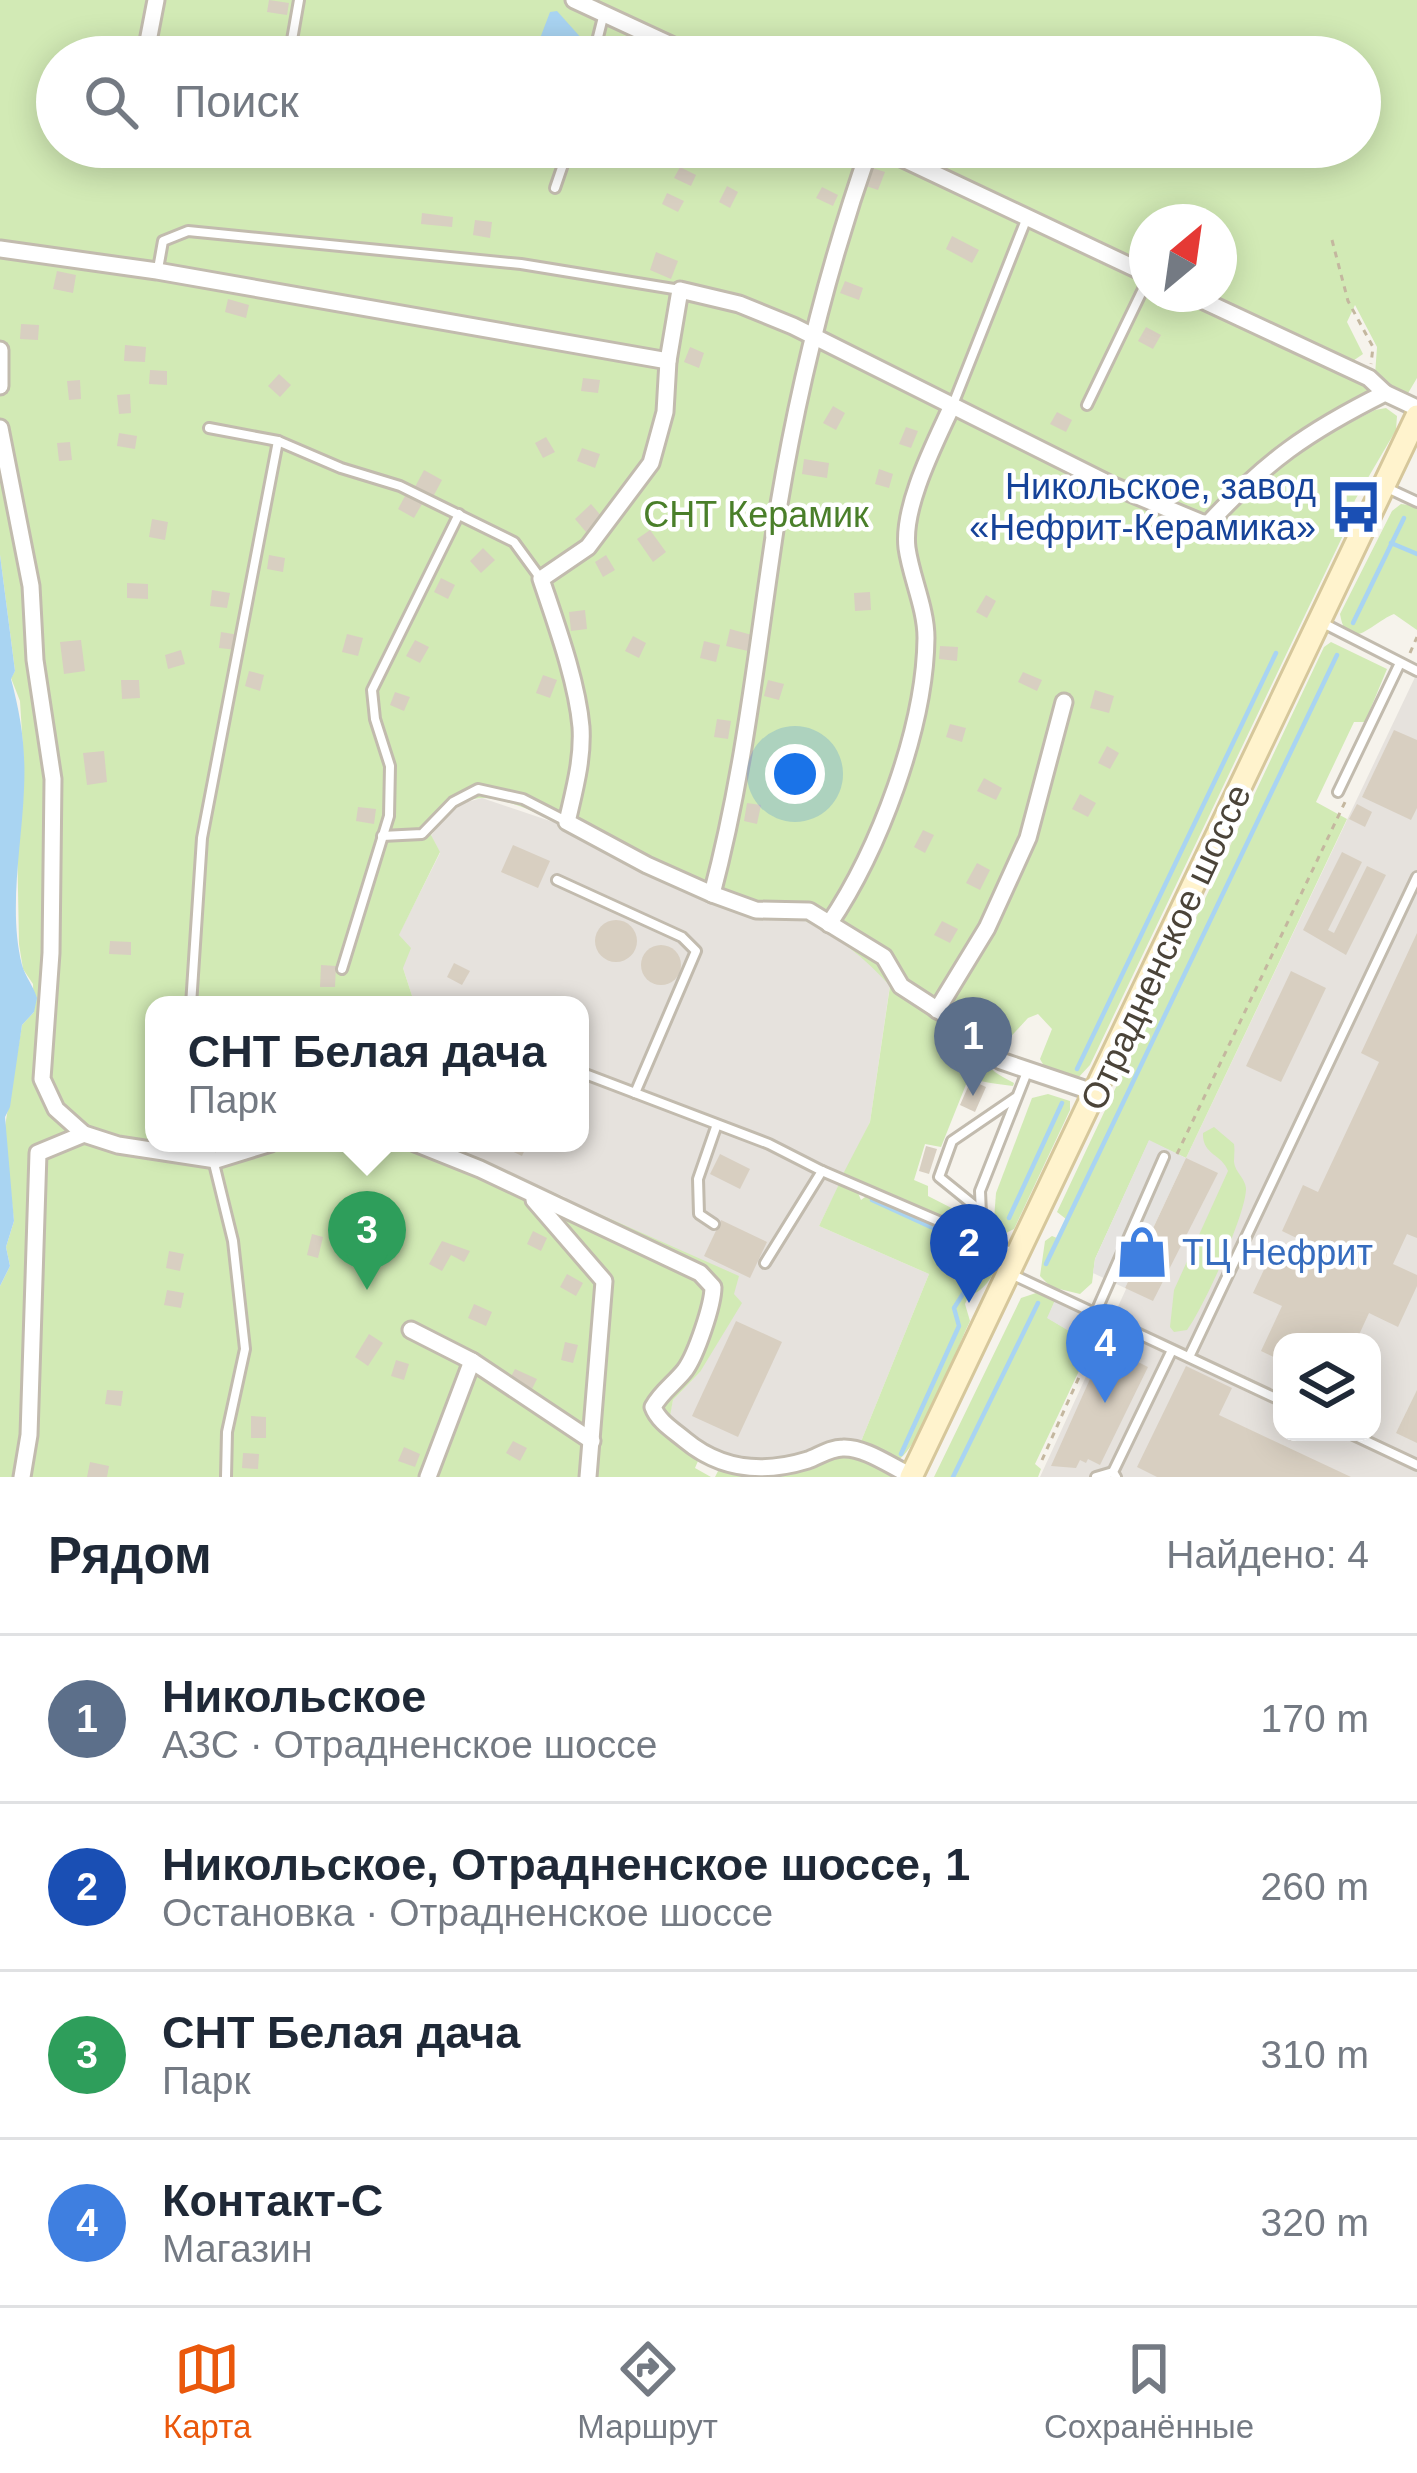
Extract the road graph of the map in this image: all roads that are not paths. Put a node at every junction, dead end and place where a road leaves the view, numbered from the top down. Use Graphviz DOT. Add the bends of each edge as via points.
graph roads {
  1 [pos="156,0"];
  2 [pos="298,0"];
  3 [pos="574,0"];
  4 [pos="604,11"];
  5 [pos="149,36"];
  6 [pos="292,36"];
  7 [pos="598,36"];
  8 [pos="655,36"];
  9 [pos="561,168"];
  10 [pos="868,168"];
  11 [pos="919,168"];
  12 [pos="555,188"];
  13 [pos="1027,219"];
  14 [pos="0,249"];
  15 [pos="1129,268"];
  16 [pos="157,271"];
  17 [pos="680,290"];
  18 [pos="1131,312"];
  19 [pos="1228,312"];
  20 [pos="815,338"];
  21 [pos="0,350"];
  22 [pos="668,361"];
  23 [pos="0,386"];
  24 [pos="1385,393"];
  25 [pos="1088,405"];
  26 [pos="951,408"];
  27 [pos="1417,412"];
  28 [pos="0,428"];
  29 [pos="208,428"];
  30 [pos="278,441"];
  31 [pos="1384,486"];
  32 [pos="1417,502"];
  33 [pos="459,514"];
  34 [pos="541,580"];
  35 [pos="1320,622"];
  36 [pos="1402,664"];
  37 [pos="1417,670"];
  38 [pos="1064,702"];
  39 [pos="1338,792"];
  40 [pos="567,822"];
  41 [pos="382,836"];
  42 [pos="1417,877"];
  43 [pos="557,880"];
  44 [pos="712,894"];
  45 [pos="830,924"];
  46 [pos="342,969"];
  47 [pos="192,996"];
  48 [pos="938,1010"];
  49 [pos="1027,1072"];
  50 [pos="589,1075"];
  51 [pos="635,1093"];
  52 [pos="1096,1093"];
  53 [pos="1017,1098"];
  54 [pos="716,1127"];
  55 [pos="84,1135"];
  56 [pos="145,1149"];
  57 [pos="164,1152"];
  58 [pos="213,1152"];
  59 [pos="242,1152"];
  60 [pos="435,1152"];
  61 [pos="1164,1157"];
  62 [pos="216,1160"];
  63 [pos="822,1172"];
  64 [pos="528,1194"];
  65 [pos="981,1211"];
  66 [pos="714,1224"];
  67 [pos="982,1238"];
  68 [pos="765,1263"];
  69 [pos="1014,1265"];
  70 [pos="1095,1314"];
  71 [pos="411,1330"];
  72 [pos="1172,1350"];
  73 [pos="1189,1358"];
  74 [pos="472,1361"];
  75 [pos="1273,1397"];
  76 [pos="592,1441"];
  77 [pos="1366,1441"];
  78 [pos="1417,1465"];
  79 [pos="1114,1474"];
  80 [pos="911,1476"];
  81 [pos="22,1477"];
  82 [pos="226,1477"];
  83 [pos="428,1477"];
  84 [pos="588,1477"];
  85 [pos="1096,1477"];
  1 -- 5 [label="street"];
  2 -- 6 [label="lane"];
  3 -- 4 [label="street"];
  4 -- 7 [label="lane"];
  4 -- 8 [label="street"];
  9 -- 12 [label="lane"];
  10 -- 20 [label="street"];
  11 -- 13 [label="street"];
  13 -- 15 [label="street"];
  13 -- 26 [label="lane"];
  14 -- 16 [label="street"];
  16 -- 17 [label="lane" via="163,241 188,231 564,269"];
  16 -- 22 [label="street"];
  17 -- 20 [label="street" via="739,304"];
  17 -- 22 [label="street"];
  18 -- 25 [label="lane"];
  19 -- 24 [label="street" via="1369,378"];
  20 -- 26 [label="street"];
  20 -- 44 [label="street" via="779,503 742,765"];
  21 -- 23 [label="street"];
  22 -- 34 [label="street" via="651,463 588,548"];
  24 -- 26 [label="street" via="1284,450 1207,526"];
  24 -- 27 [label="street"];
  26 -- 45 [label="street" via="926,463 906,544 926,635 897,787"];
  27 -- 31 [label="main road, Отрадненское шоссе"];
  28 -- 55 [label="street" via="31,586 53,779 42,1079 56,1109"];
  29 -- 30 [label="lane"];
  30 -- 33 [label="lane"];
  30 -- 47 [label="lane" via="202,838"];
  31 -- 32 [label="lane"];
  31 -- 35 [label="main road, Отрадненское шоссе"];
  33 -- 34 [label="lane" via="514,542"];
  33 -- 41 [label="lane" via="372,690 390,766"];
  34 -- 40 [label="street" via="581,725"];
  35 -- 36 [label="lane"];
  35 -- 52 [label="main road, Отрадненское шоссе"];
  36 -- 37 [label="lane"];
  36 -- 39 [label="lane"];
  38 -- 48 [label="street" via="1028,838"];
  40 -- 41 [label="lane" via="478,788 422,834"];
  40 -- 44 [label="street"];
  41 -- 46 [label="lane"];
  42 -- 73 [label="lane"];
  43 -- 51 [label="lane" via="682,937 696,951"];
  44 -- 45 [label="street" via="756,910 809,911"];
  45 -- 48 [label="street" via="884,958 901,986"];
  48 -- 49 [label="street"];
  49 -- 52 [label="street"];
  49 -- 53 [label="lane"];
  50 -- 51 [label="lane"];
  51 -- 54 [label="lane"];
  52 -- 69 [label="main road, Отрадненское шоссе"];
  53 -- 65 [label="lane" via="980,1191"];
  53 -- 65 [label="lane" via="952,1141 939,1177"];
  54 -- 63 [label="lane"];
  54 -- 66 [label="lane" via="698,1179 699,1214"];
  55 -- 56 [label="street"];
  55 -- 81 [label="street" via="38,1154"];
  57 -- 62 [label="street"];
  58 -- 62 [label="lane"];
  59 -- 62 [label="street"];
  60 -- 64 [label="street"];
  61 -- 70 [label="lane"];
  62 -- 82 [label="lane" via="245,1349"];
  63 -- 67 [label="lane"];
  63 -- 68 [label="lane"];
  64 -- 76 [label="street" via="604,1281"];
  64 -- 80 [label="street" via="700,1273 713,1287 698,1348 653,1407 695,1448 729,1466 759,1469 857,1449"];
  65 -- 67 [label="lane"];
  67 -- 69 [label="lane"];
  69 -- 70 [label="lane"];
  69 -- 80 [label="main road, Отрадненское шоссе"];
  70 -- 72 [label="lane"];
  71 -- 74 [label="street"];
  72 -- 73 [label="lane"];
  72 -- 79 [label="lane"];
  73 -- 75 [label="lane"];
  74 -- 76 [label="street"];
  74 -- 83 [label="street"];
  76 -- 84 [label="street"];
  77 -- 78 [label="lane"];
  79 -- 85 [label="lane"];
}
